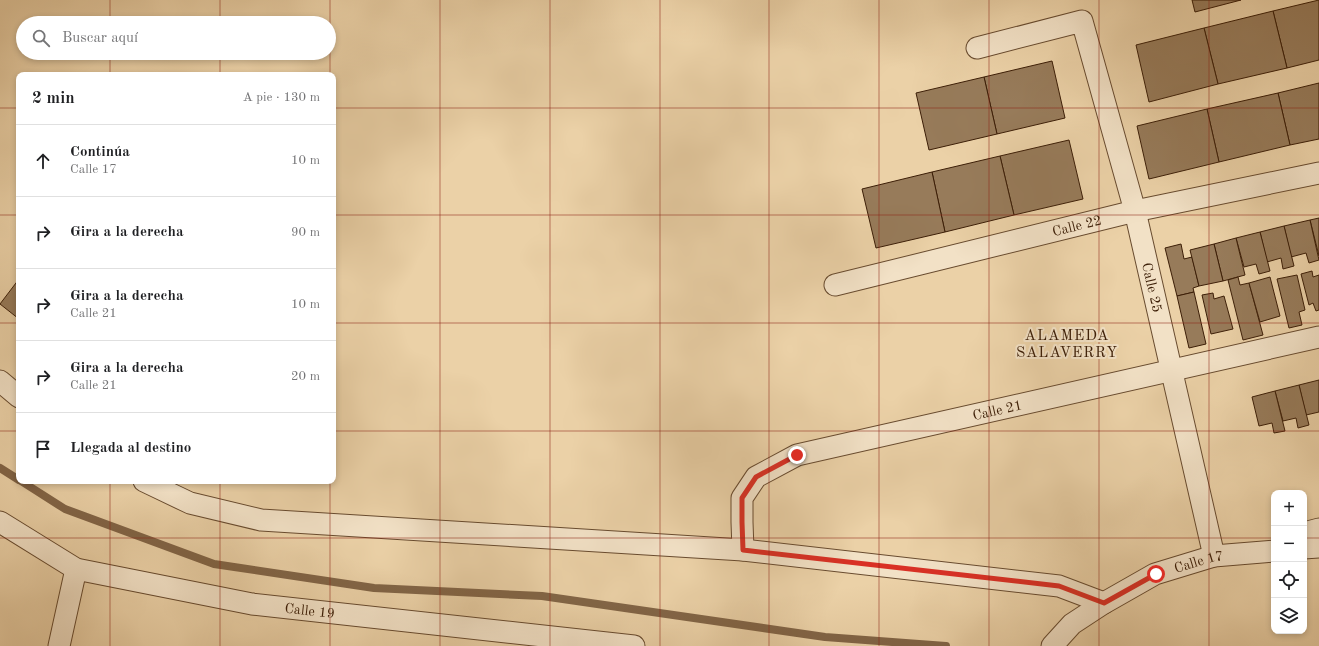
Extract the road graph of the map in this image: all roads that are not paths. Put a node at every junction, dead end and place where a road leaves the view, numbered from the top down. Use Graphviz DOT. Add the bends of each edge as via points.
graph roads {
  1 [pos="977,48"];
  2 [pos="1319,173"];
  3 [pos="1135,211"];
  4 [pos="835,285"];
  5 [pos="1319,337"];
  6 [pos="1171,370"];
  7 [pos="0,381"];
  8 [pos="16,394"];
  9 [pos="150,484"];
  10 [pos="0,522"];
  11 [pos="1319,529"];
  12 [pos="1307,532"];
  13 [pos="1271,541"];
  14 [pos="1319,547"];
  15 [pos="1307,548"];
  16 [pos="743,550"];
  17 [pos="1271,551"];
  18 [pos="1214,556"];
  19 [pos="76,568"];
  20 [pos="1104,603"];
  21 [pos="58,646"];
  22 [pos="634,646"];
  23 [pos="1052,646"];
  1 -- 3 [label="street, Calle 25" via="1082,21"];
  2 -- 3 [label="street, Calle 22"];
  3 -- 4 [label="street, Calle 22"];
  3 -- 6 [label="street, Calle 25"];
  5 -- 6 [label="street, Calle 21"];
  6 -- 16 [label="street, Calle 21" via="797,455 756,477 742,498"];
  6 -- 18 [label="street, Calle 25"];
  7 -- 8 [label="street"];
  9 -- 16 [label="street" via="190,503 261,520"];
  10 -- 19 [label="street, Calle 19"];
  11 -- 12 [label="street"];
  13 -- 18 [label="street"];
  14 -- 15 [label="street"];
  16 -- 20 [label="street" via="1059,586"];
  17 -- 18 [label="street, Calle 17"];
  18 -- 20 [label="street, Calle 17" via="1156,574"];
  19 -- 21 [label="street"];
  19 -- 22 [label="street, Calle 19" via="252,604"];
  20 -- 23 [label="street, Calle 17" via="1072,624"];
}
